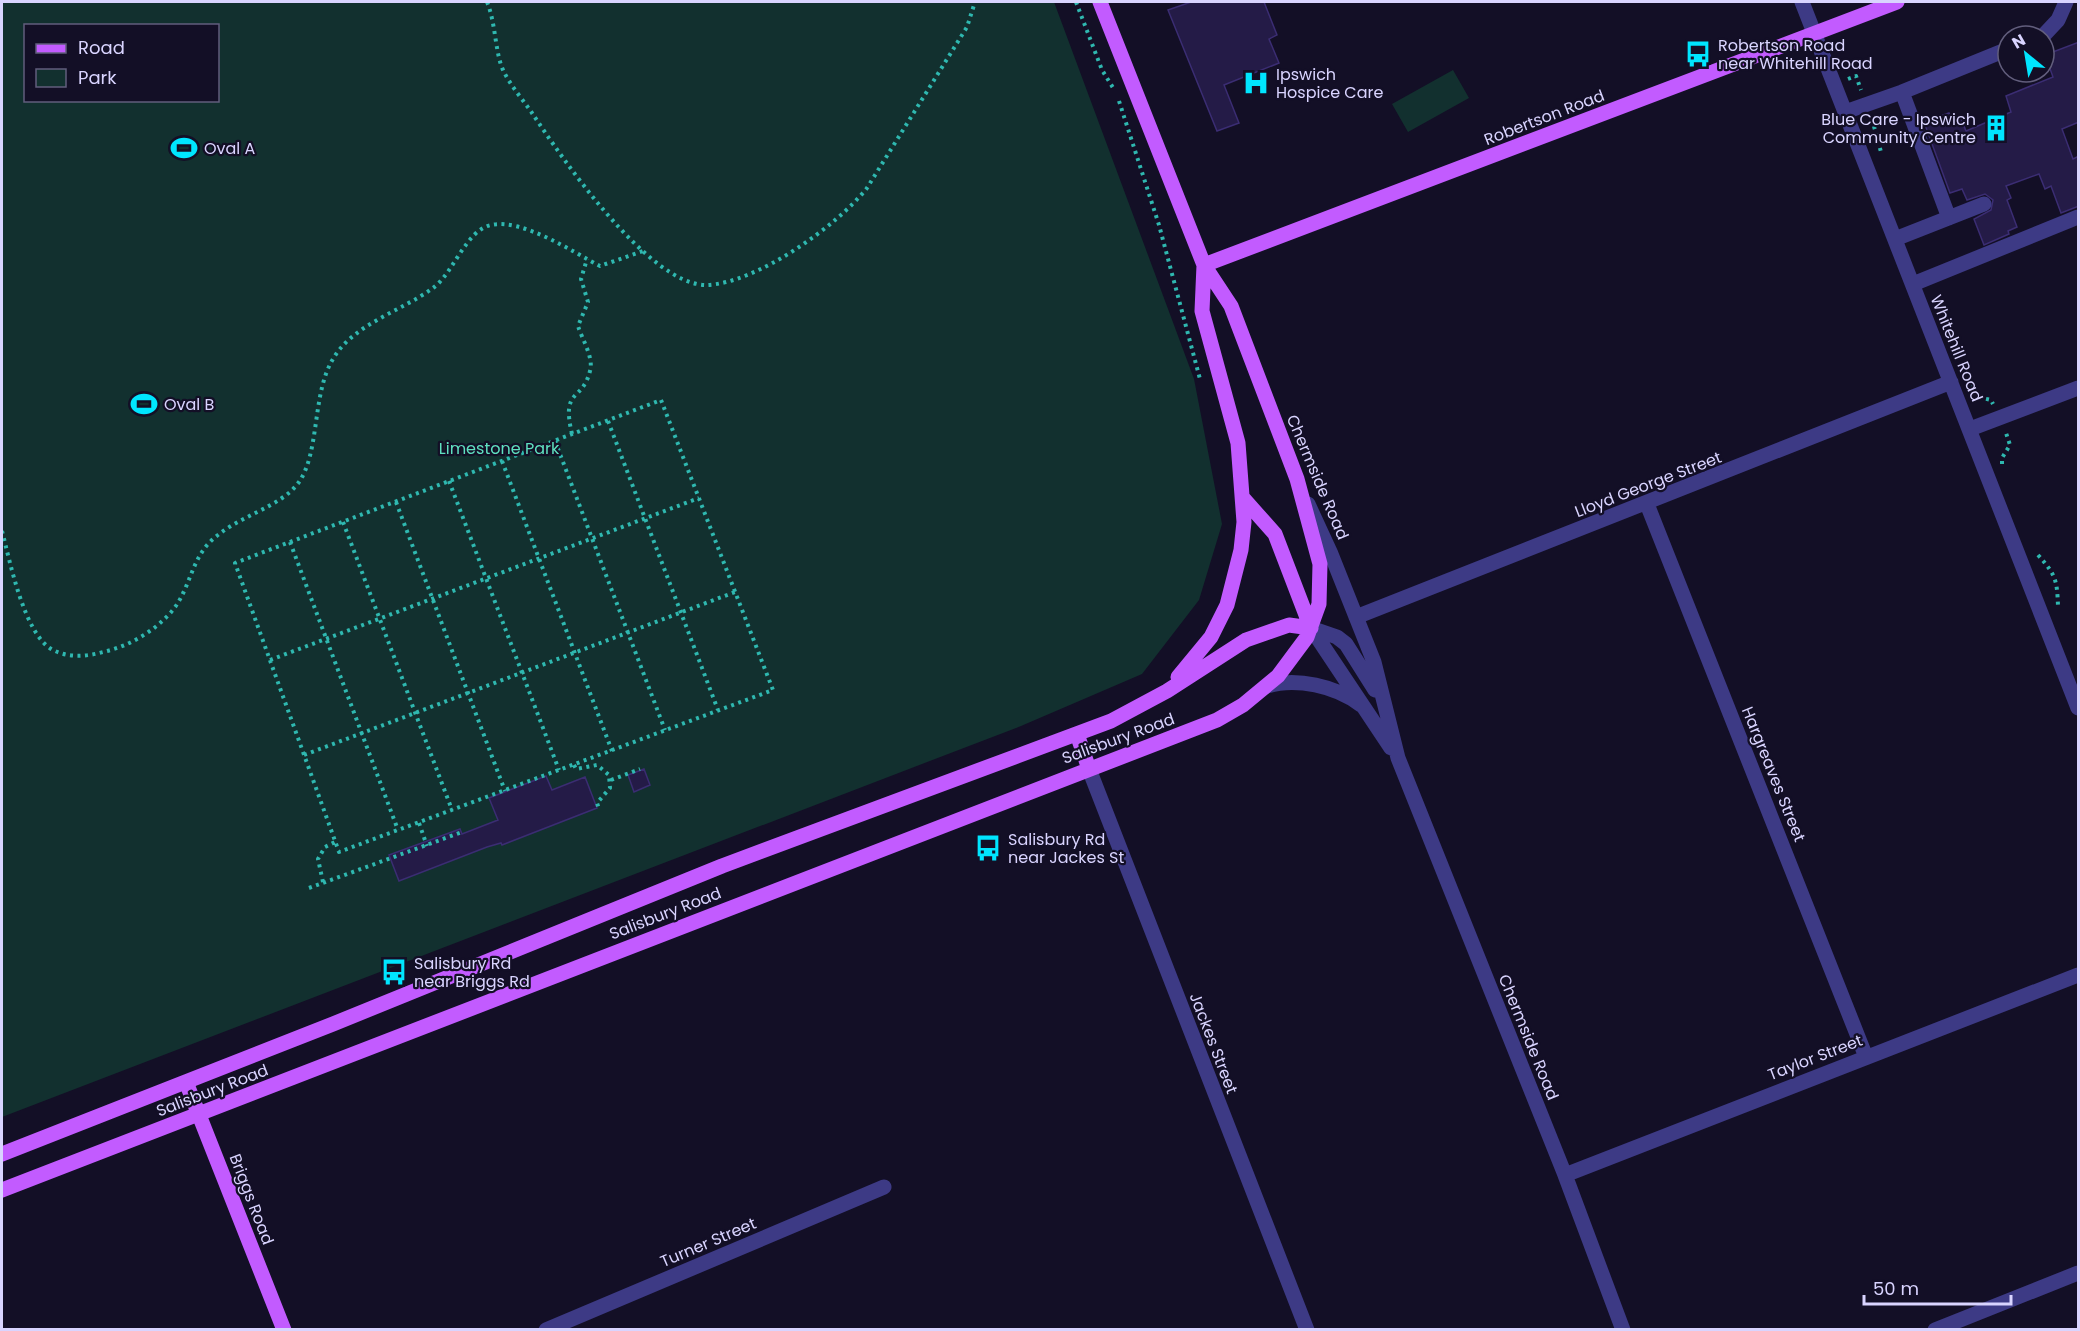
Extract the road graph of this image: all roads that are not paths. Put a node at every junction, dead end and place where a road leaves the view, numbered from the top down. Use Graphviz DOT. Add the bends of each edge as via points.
graph roads {
  1 [pos="1100,2"];
  2 [pos="1802,2"];
  3 [pos="1897,2"];
  4 [pos="2066,2"];
  5 [pos="2054,24"];
  6 [pos="1815,34"];
  7 [pos="1996,54"];
  8 [pos="1902,92"];
  9 [pos="1845,112"];
  10 [pos="1984,204"];
  11 [pos="2079,217"];
  12 [pos="1948,218"];
  13 [pos="1895,238"];
  14 [pos="1204,265"];
  15 [pos="1913,284"];
  16 [pos="1951,382"];
  17 [pos="2079,388"];
  18 [pos="1970,429"];
  19 [pos="1297,479"];
  20 [pos="1242,493"];
  21 [pos="1647,504"];
  22 [pos="1356,617"];
  23 [pos="1311,628"];
  24 [pos="1267,686"];
  25 [pos="1151,701"];
  26 [pos="1386,708"];
  27 [pos="2079,708"];
  28 [pos="1365,709"];
  29 [pos="1077,734"];
  30 [pos="1398,758"];
  31 [pos="1089,769"];
  32 [pos="2079,975"];
  33 [pos="1866,1057"];
  34 [pos="186,1082"];
  35 [pos="199,1114"];
  36 [pos="2,1154"];
  37 [pos="1564,1174"];
  38 [pos="884,1187"];
  39 [pos="2,1190"];
  40 [pos="2079,1273"];
  41 [pos="284,1329"];
  42 [pos="546,1329"];
  43 [pos="1306,1329"];
  44 [pos="1623,1329"];
  45 [pos="1935,1329"];
  1 -- 14 [label="main road, Chermside Road"];
  2 -- 6 [label="street, Whitehill Road"];
  3 -- 6 [label="main road, Robertson Road"];
  4 -- 5 [label="street"];
  6 -- 9 [label="street, Whitehill Road"];
  6 -- 14 [label="main road, Robertson Road"];
  7 -- 8 [label="street"];
  8 -- 9 [label="street"];
  8 -- 12 [label="street"];
  9 -- 13 [label="street, Whitehill Road"];
  10 -- 12 [label="street"];
  11 -- 15 [label="street"];
  12 -- 13 [label="street"];
  13 -- 15 [label="street, Whitehill Road"];
  14 -- 19 [label="main road, Chermside Road" via="1231,306"];
  14 -- 20 [label="main road, Chermside Road" via="1202,311 1238,443"];
  15 -- 16 [label="street, Whitehill Road"];
  16 -- 18 [label="street, Whitehill Road"];
  16 -- 21 [label="street, Lloyd George Street"];
  17 -- 18 [label="street"];
  18 -- 27 [label="street, Whitehill Road"];
  19 -- 22 [label="street, Chermside Road"];
  19 -- 23 [label="main road, Salisbury Road" via="1320,564 1319,604"];
  20 -- 23 [label="main road, Chermside Road" via="1275,534"];
  20 -- 25 [label="main road, Salisbury Road" via="1241,549 1227,605 1199,654"];
  21 -- 22 [label="street, Lloyd George Street"];
  21 -- 33 [label="street, Hargreaves Street"];
  22 -- 26 [label="street, Chermside Road" via="1374,662"];
  23 -- 24 [label="main road, Salisbury Road" via="1290,663"];
  23 -- 25 [label="main road, Salisbury Road" via="1289,625 1246,640"];
  23 -- 26 [label="street, Chermside Road" via="1346,644"];
  23 -- 28 [label="street, Chermside Road"];
  24 -- 28 [label="street" via="1301,682 1337,692"];
  24 -- 31 [label="main road, Salisbury Road" via="1217,720"];
  25 -- 29 [label="main road, Salisbury Road"];
  26 -- 30 [label="street, Chermside Road"];
  28 -- 30 [label="street, Chermside Road"];
  29 -- 31 [label="main road"];
  29 -- 34 [label="main road, Salisbury Road" via="722,866"];
  30 -- 37 [label="street, Chermside Road"];
  31 -- 35 [label="main road, Salisbury Road"];
  31 -- 43 [label="street, Jackes Street"];
  32 -- 33 [label="street, Taylor Street"];
  33 -- 37 [label="street, Taylor Street"];
  34 -- 35 [label="main road, Briggs Road"];
  34 -- 36 [label="main road, Salisbury Road"];
  35 -- 39 [label="main road, Salisbury Road"];
  35 -- 41 [label="main road, Briggs Road"];
  37 -- 44 [label="street, Chermside Road"];
  38 -- 42 [label="street, Turner Street"];
  40 -- 45 [label="street"];
}
